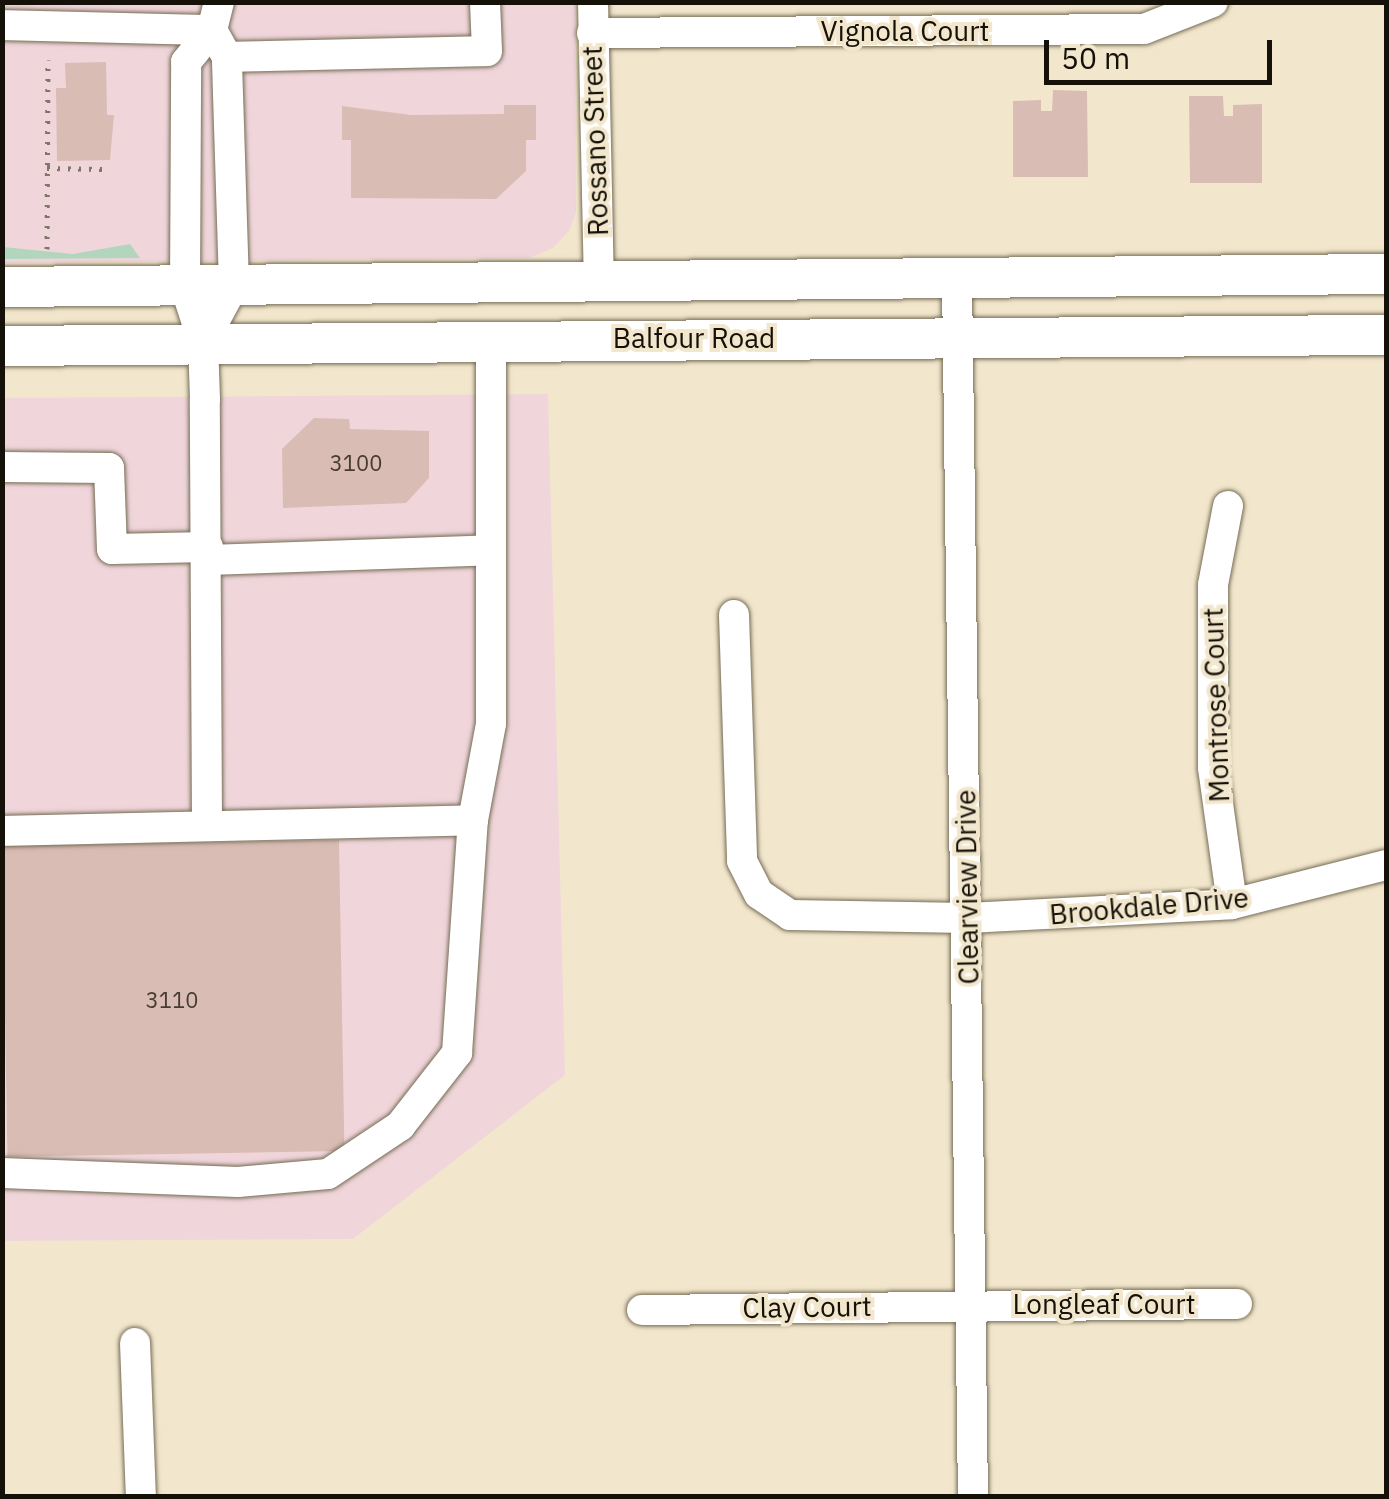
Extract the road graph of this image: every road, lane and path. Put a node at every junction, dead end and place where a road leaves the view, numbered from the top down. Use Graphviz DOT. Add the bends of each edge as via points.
graph roads {
  1 [pos="486,2"];
  2 [pos="1213,2"];
  3 [pos="215,16"];
  4 [pos="592,18"];
  5 [pos="2,26"];
  6 [pos="226,57"];
  7 [pos="48,60"];
  8 [pos="47,168"];
  9 [pos="102,169"];
  10 [pos="47,250"];
  11 [pos="1386,274"];
  12 [pos="957,277"];
  13 [pos="600,279"];
  14 [pos="234,285"];
  15 [pos="185,286"];
  16 [pos="2,287"];
  17 [pos="1386,335"];
  18 [pos="955,339"];
  19 [pos="491,340"];
  20 [pos="203,342"];
  21 [pos="2,346"];
  22 [pos="2,467"];
  23 [pos="1228,506"];
  24 [pos="491,550"];
  25 [pos="208,554"];
  26 [pos="734,615"];
  27 [pos="473,820"];
  28 [pos="207,825"];
  29 [pos="2,831"];
  30 [pos="1386,865"];
  31 [pos="1232,904"];
  32 [pos="968,918"];
  33 [pos="2,1173"];
  34 [pos="971,1304"];
  35 [pos="1238,1304"];
  36 [pos="642,1310"];
  37 [pos="135,1343"];
  38 [pos="141,1496"];
  39 [pos="973,1496"];
  1 -- 6 [label="street" via="486,51"];
  2 -- 4 [label="street, Vignola Court" via="1144,30"];
  3 -- 5 [label="street"];
  3 -- 6 [label="street"];
  3 -- 15 [label="street" via="186,62"];
  4 -- 13 [label="street, Rossano Street"];
  6 -- 14 [label="street"];
  7 -- 8 [label="path"];
  8 -- 9 [label="path"];
  8 -- 10 [label="path"];
  11 -- 12 [label="main road"];
  12 -- 13 [label="main road"];
  12 -- 18 [label="street, Clearview Drive"];
  13 -- 14 [label="main road"];
  14 -- 15 [label="main road"];
  14 -- 20 [label="street"];
  15 -- 16 [label="main road"];
  15 -- 20 [label="street"];
  17 -- 18 [label="main road, Balfour Road"];
  18 -- 19 [label="main road, Balfour Road"];
  18 -- 32 [label="street, Clearview Drive"];
  19 -- 20 [label="main road, Balfour Road"];
  19 -- 24 [label="street"];
  20 -- 21 [label="main road, Balfour Road"];
  20 -- 25 [label="street"];
  22 -- 25 [label="street" via="109,468 112,550"];
  23 -- 31 [label="street, Montrose Court" via="1213,585 1214,768"];
  24 -- 25 [label="street"];
  24 -- 27 [label="street" via="491,724"];
  25 -- 28 [label="street"];
  26 -- 32 [label="street, Brookdale Drive" via="742,860 759,894 790,915"];
  27 -- 28 [label="street"];
  27 -- 33 [label="street" via="457,1053 400,1126 328,1174 238,1182"];
  28 -- 29 [label="street"];
  30 -- 31 [label="street, Brookdale Drive"];
  31 -- 32 [label="street, Brookdale Drive"];
  32 -- 34 [label="street, Clearview Drive"];
  34 -- 35 [label="street, Longleaf Court"];
  34 -- 36 [label="street, Clay Court"];
  34 -- 39 [label="street, Clearview Drive"];
  37 -- 38 [label="street"];
}
